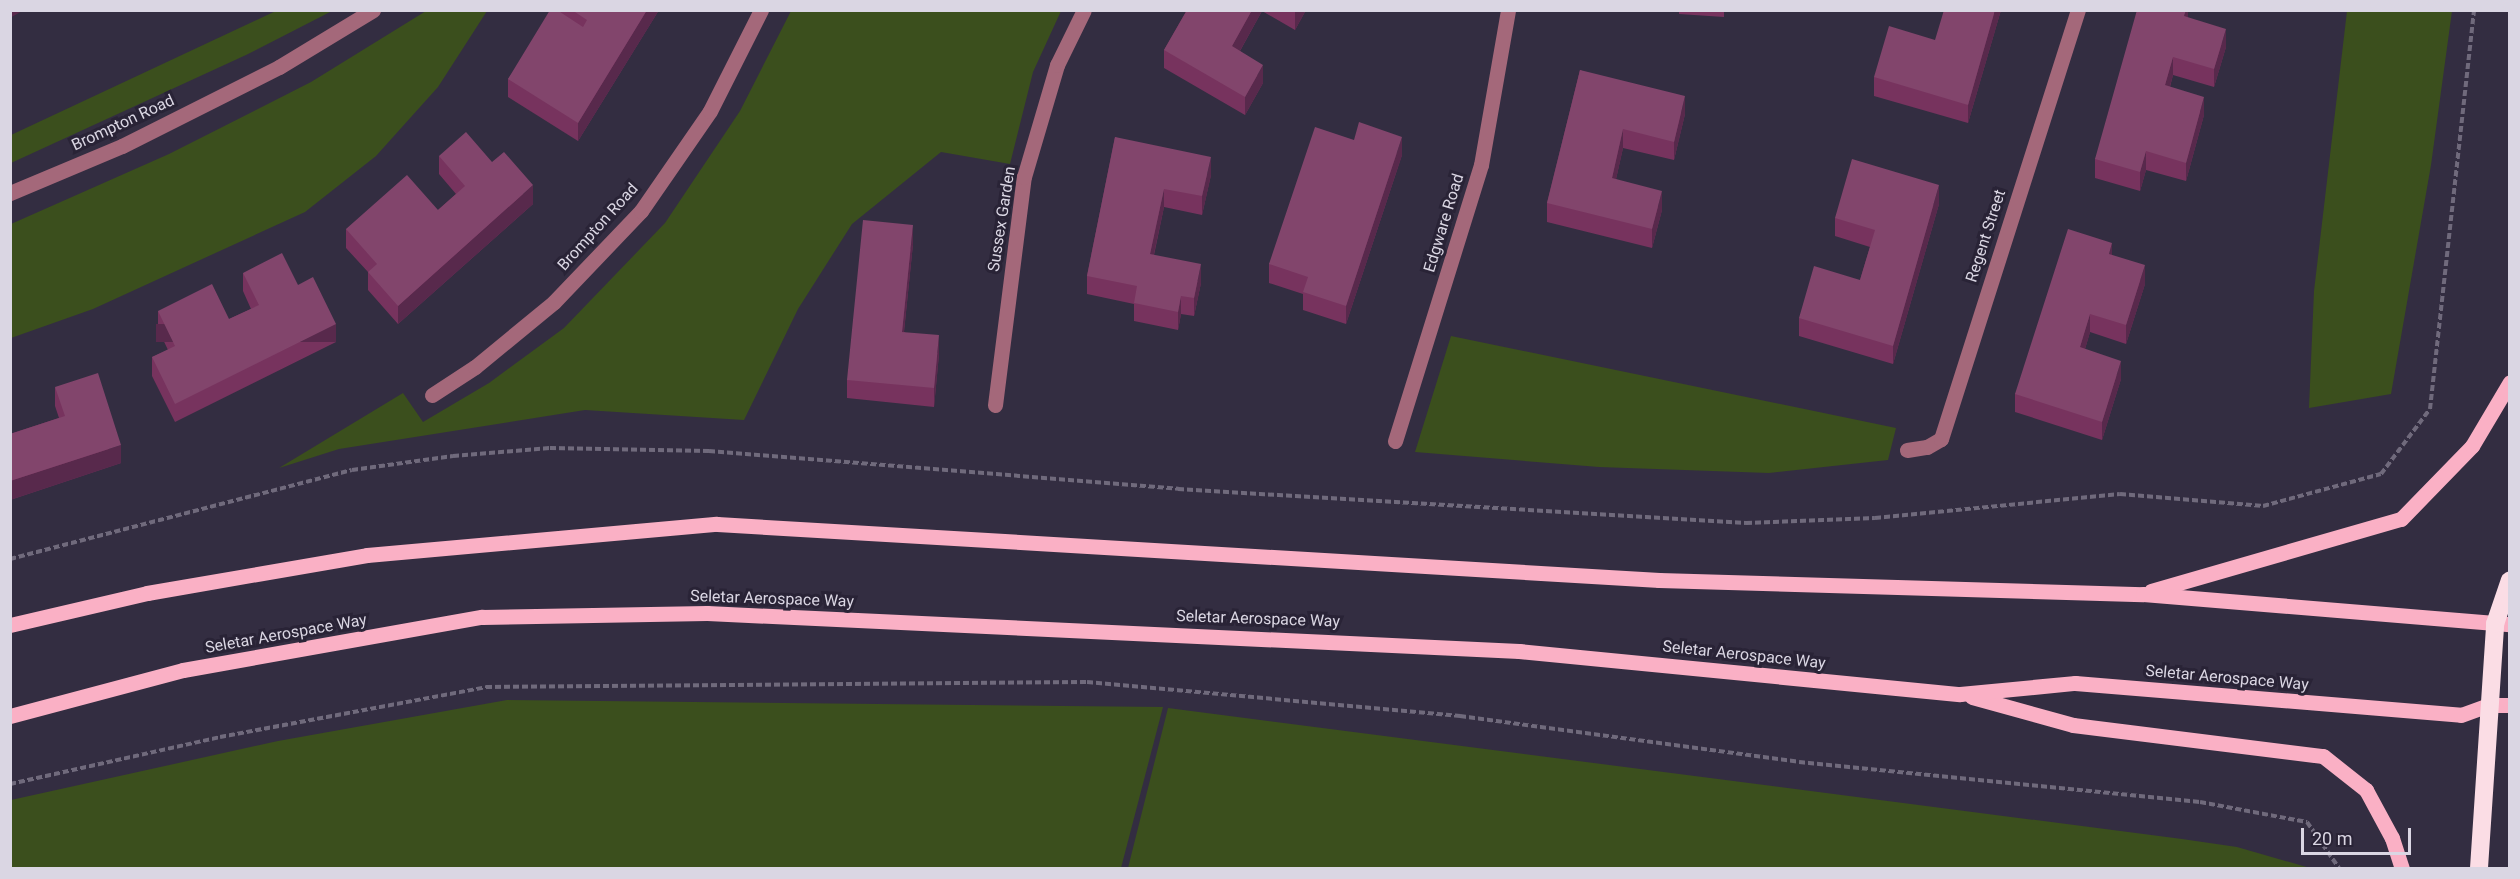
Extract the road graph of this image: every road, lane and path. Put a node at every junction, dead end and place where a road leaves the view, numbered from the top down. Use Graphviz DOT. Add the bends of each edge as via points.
graph roads {
  1 [pos="373,10"];
  2 [pos="761,10"];
  3 [pos="1084,10"];
  4 [pos="1508,10"];
  5 [pos="2078,10"];
  6 [pos="2474,10"];
  7 [pos="10,193"];
  8 [pos="2510,382"];
  9 [pos="432,395"];
  10 [pos="995,405"];
  11 [pos="1395,441"];
  12 [pos="1907,450"];
  13 [pos="10,559"];
  14 [pos="2510,580"];
  15 [pos="2143,594"];
  16 [pos="10,624"];
  17 [pos="2502,624"];
  18 [pos="1960,694"];
  19 [pos="2489,705"];
  20 [pos="2510,705"];
  21 [pos="10,716"];
  22 [pos="10,784"];
  23 [pos="2339,868"];
  24 [pos="2402,868"];
  25 [pos="2479,868"];
  1 -- 7 [label="street, Brompton Road" via="279,68 122,146"];
  2 -- 9 [label="street, Brompton Road" via="710,111 641,211 554,302 475,367"];
  3 -- 10 [label="street, Sussex Garden" via="1057,65 1024,177"];
  4 -- 11 [label="street, Edgware Road" via="1481,165"];
  5 -- 12 [label="street, Regent Street" via="1941,439"];
  6 -- 13 [label="path" via="2430,409 2381,474 2264,506 2120,494 1875,518 1746,523 1178,489 709,451 550,448 352,470"];
  8 -- 15 [label="main road" via="2472,446 2401,519"];
  14 -- 17 [label="highway"];
  15 -- 16 [label="main road" via="1659,580 717,524 367,555 147,593"];
  15 -- 17 [label="main road"];
  17 -- 19 [label="highway"];
  18 -- 19 [label="main road, Seletar Aerospace Way" via="2075,683 2461,715"];
  18 -- 21 [label="main road, Seletar Aerospace Way" via="1519,651 707,613 482,617 183,670"];
  18 -- 24 [label="main road" via="2073,725 2323,756 2366,790 2392,838"];
  19 -- 20 [label="main road, Seletar Aerospace Way"];
  19 -- 25 [label="highway"];
  22 -- 23 [label="path" via="220,737 486,687 1088,682 1460,716 1798,762 2200,802 2307,822"];
}
